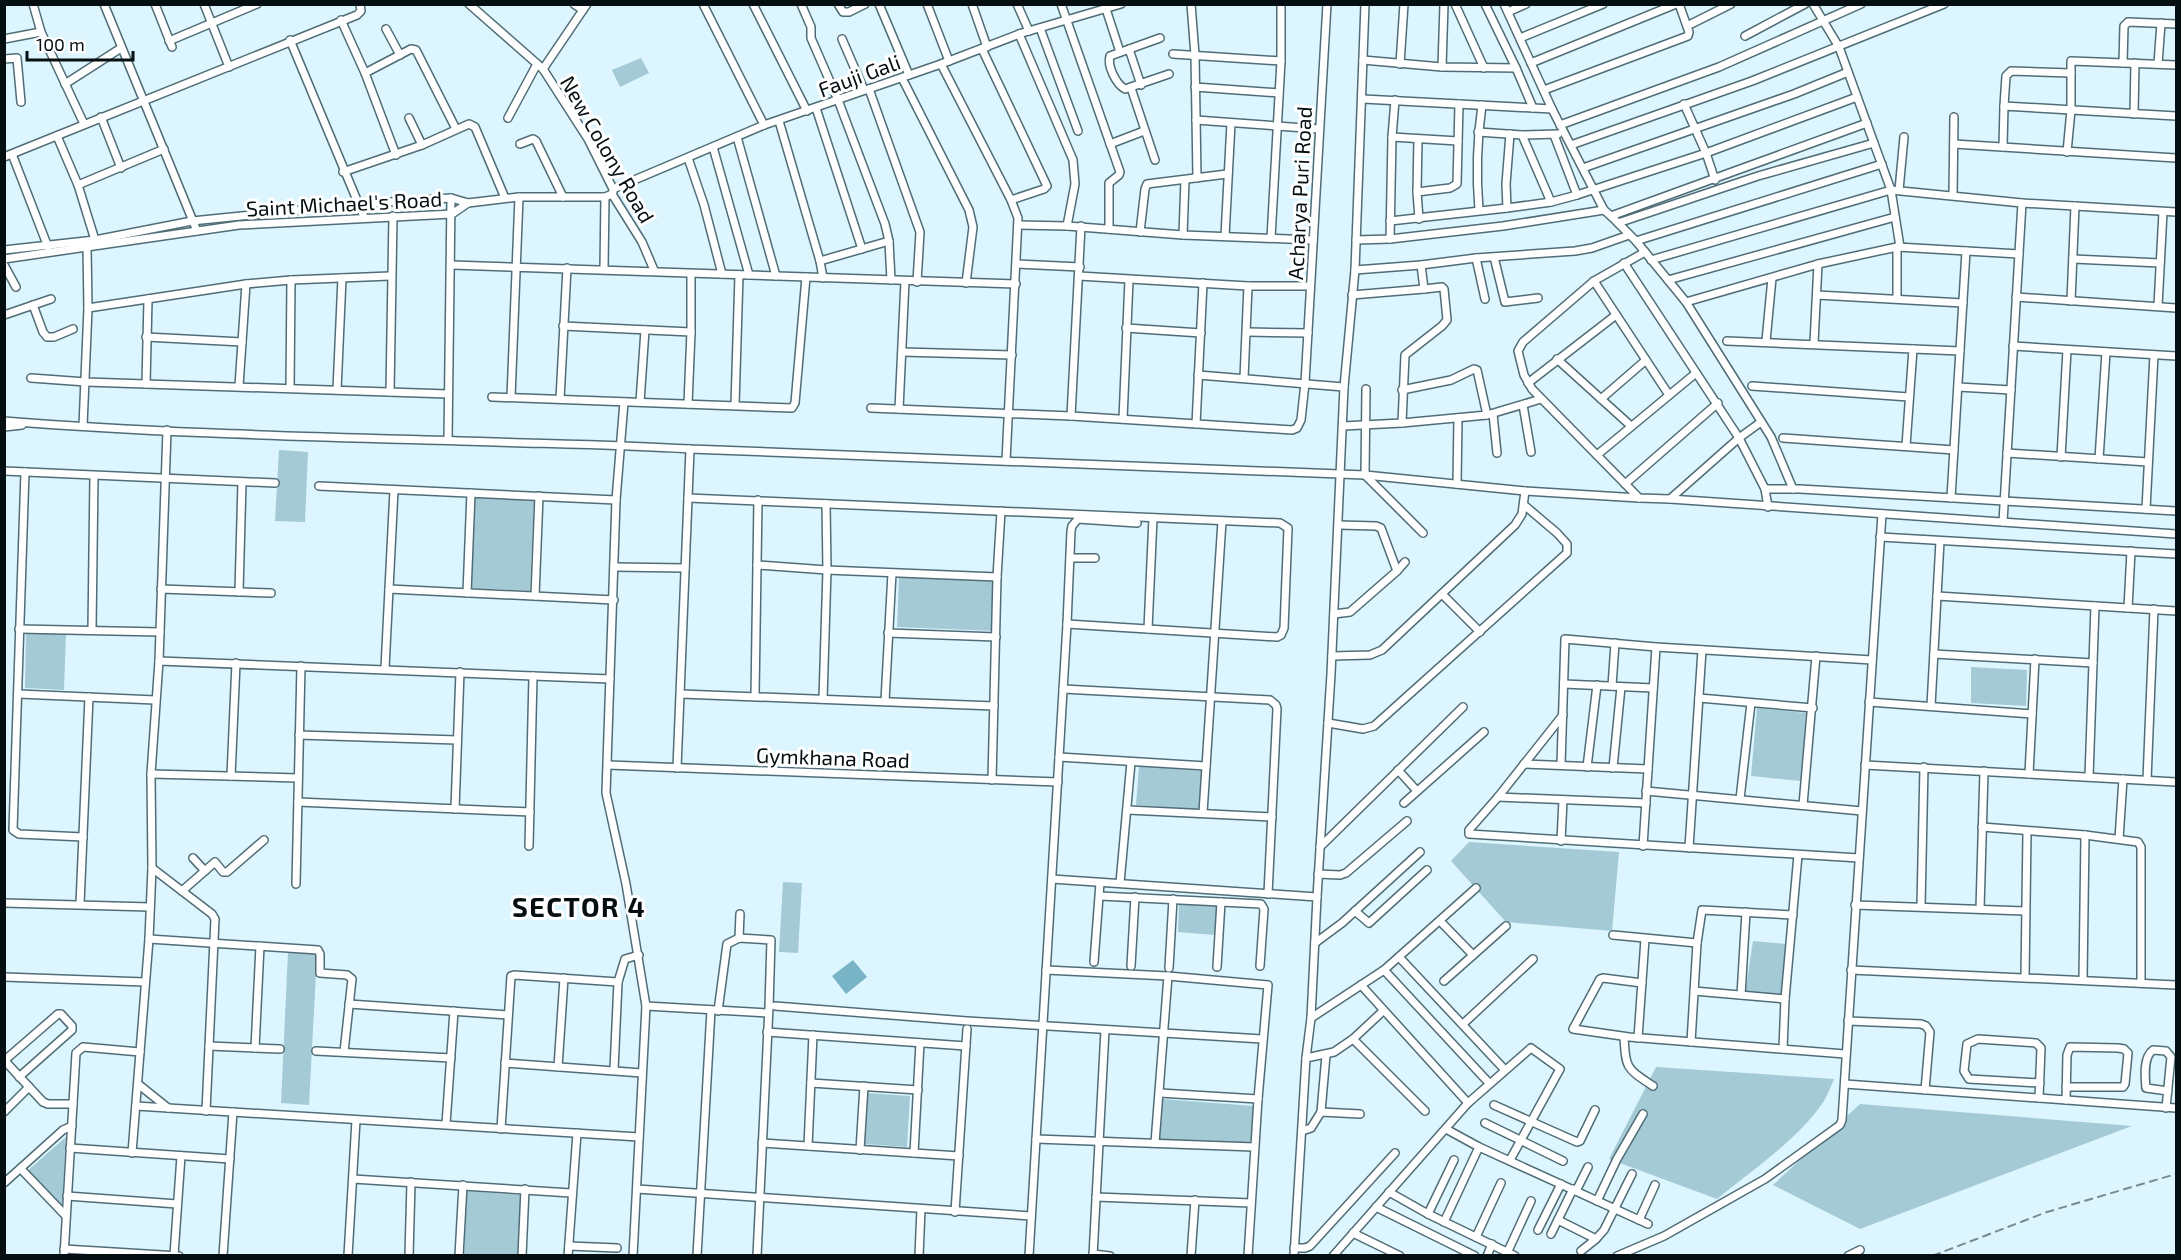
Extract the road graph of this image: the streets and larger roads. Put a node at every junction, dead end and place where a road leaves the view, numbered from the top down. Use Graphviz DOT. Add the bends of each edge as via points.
graph roads {
  1 [pos="33,4"];
  2 [pos="104,4"];
  3 [pos="155,4"];
  4 [pos="204,4"];
  5 [pos="360,4"];
  6 [pos="469,4"];
  7 [pos="574,4"];
  8 [pos="704,4"];
  9 [pos="753,4"];
  10 [pos="801,4"];
  11 [pos="838,4"];
  12 [pos="865,4"];
  13 [pos="879,4"];
  14 [pos="927,4"];
  15 [pos="972,4"];
  16 [pos="1017,4"];
  17 [pos="1061,4"];
  18 [pos="1191,4"];
  19 [pos="1281,4"];
  20 [pos="1327,4"];
  21 [pos="1365,4"];
  22 [pos="1404,4"];
  23 [pos="1444,4"];
  24 [pos="1455,4"];
  25 [pos="1485,4"];
  26 [pos="1504,4"];
  27 [pos="1526,4"];
  28 [pos="1603,4"];
  29 [pos="1678,4"];
  30 [pos="1731,4"];
  31 [pos="1805,4"];
  32 [pos="1813,4"];
  33 [pos="1861,4"];
  34 [pos="1911,4"];
  35 [pos="1944,4"];
  36 [pos="256,5"];
  37 [pos="1116,5"];
  38 [pos="585,7"];
  39 [pos="1106,9"];
  40 [pos="1508,12"];
  41 [pos="1916,14"];
  42 [pos="341,20"];
  43 [pos="1068,20"];
  44 [pos="1823,22"];
  45 [pos="2161,23"];
  46 [pos="213,24"];
  47 [pos="2176,24"];
  48 [pos="1687,26"];
  49 [pos="1040,28"];
  50 [pos="386,29"];
  51 [pos="1029,31"];
  52 [pos="41,32"];
  53 [pos="1019,34"];
  54 [pos="1745,36"];
  55 [pos="1160,38"];
  56 [pos="1520,38"];
  57 [pos="4,39"];
  58 [pos="842,39"];
  59 [pos="290,40"];
  60 [pos="1839,47"];
  61 [pos="121,48"];
  62 [pos="985,48"];
  63 [pos="1129,49"];
  64 [pos="1120,52"];
  65 [pos="1173,54"];
  66 [pos="400,55"];
  67 [pos="1194,56"];
  68 [pos="4,59"];
  69 [pos="1363,60"];
  70 [pos="949,61"];
  71 [pos="1281,62"];
  72 [pos="1531,63"];
  73 [pos="2123,63"];
  74 [pos="2135,63"];
  75 [pos="941,64"];
  76 [pos="1400,64"];
  77 [pos="2158,64"];
  78 [pos="2176,65"];
  79 [pos="540,66"];
  80 [pos="229,67"];
  81 [pos="1442,67"];
  82 [pos="1484,68"];
  83 [pos="1516,68"];
  84 [pos="1848,72"];
  85 [pos="364,73"];
  86 [pos="2072,73"];
  87 [pos="1169,74"];
  88 [pos="905,76"];
  89 [pos="65,84"];
  90 [pos="1141,85"];
  91 [pos="1195,87"];
  92 [pos="1131,88"];
  93 [pos="866,90"];
  94 [pos="1544,90"];
  95 [pos="1279,93"];
  96 [pos="1857,97"];
  97 [pos="1363,99"];
  98 [pos="838,100"];
  99 [pos="1395,100"];
  100 [pos="144,101"];
  101 [pos="21,102"];
  102 [pos="1459,104"];
  103 [pos="1684,104"];
  104 [pos="1482,105"];
  105 [pos="2004,106"];
  106 [pos="816,108"];
  107 [pos="1533,108"];
  108 [pos="1552,109"];
  109 [pos="2071,110"];
  110 [pos="807,111"];
  111 [pos="2134,114"];
  112 [pos="2176,116"];
  113 [pos="101,117"];
  114 [pos="1954,117"];
  115 [pos="409,118"];
  116 [pos="508,118"];
  117 [pos="1196,120"];
  118 [pos="779,121"];
  119 [pos="1231,123"];
  120 [pos="1867,123"];
  121 [pos="84,124"];
  122 [pos="764,125"];
  123 [pos="1276,126"];
  124 [pos="1562,128"];
  125 [pos="456,129"];
  126 [pos="1319,129"];
  127 [pos="1695,129"];
  128 [pos="1078,131"];
  129 [pos="1144,131"];
  130 [pos="1478,132"];
  131 [pos="1510,134"];
  132 [pos="1522,135"];
  133 [pos="1554,135"];
  134 [pos="57,136"];
  135 [pos="737,137"];
  136 [pos="1392,137"];
  137 [pos="1904,137"];
  138 [pos="1418,139"];
  139 [pos="1458,141"];
  140 [pos="1874,143"];
  141 [pos="520,144"];
  142 [pos="1110,144"];
  143 [pos="1954,144"];
  144 [pos="422,145"];
  145 [pos="1571,145"];
  146 [pos="712,147"];
  147 [pos="2003,147"];
  148 [pos="164,149"];
  149 [pos="2067,152"];
  150 [pos="1706,153"];
  151 [pos="396,154"];
  152 [pos="8,155"];
  153 [pos="688,158"];
  154 [pos="2176,158"];
  155 [pos="1155,160"];
  156 [pos="1882,164"];
  157 [pos="1755,165"];
  158 [pos="121,168"];
  159 [pos="1583,168"];
  160 [pos="343,172"];
  161 [pos="1227,174"];
  162 [pos="1758,176"];
  163 [pos="1197,178"];
  164 [pos="1185,180"];
  165 [pos="1715,180"];
  166 [pos="78,185"];
  167 [pos="1594,190"];
  168 [pos="1895,190"];
  169 [pos="1417,192"];
  170 [pos="610,193"];
  171 [pos="1577,195"];
  172 [pos="1953,195"];
  173 [pos="519,197"];
  174 [pos="563,197"];
  175 [pos="451,198"];
  176 [pos="505,198"];
  177 [pos="1011,200"];
  178 [pos="1551,202"];
  179 [pos="2022,202"];
  180 [pos="468,203"];
  181 [pos="359,204"];
  182 [pos="2075,206"];
  183 [pos="1507,208"];
  184 [pos="1479,210"];
  185 [pos="1604,210"];
  186 [pos="2163,212"];
  187 [pos="2176,212"];
  188 [pos="452,214"];
  189 [pos="393,216"];
  190 [pos="1611,216"];
  191 [pos="364,217"];
  192 [pos="1895,217"];
  193 [pos="1419,219"];
  194 [pos="192,221"];
  195 [pos="1390,221"];
  196 [pos="1618,223"];
  197 [pos="1018,225"];
  198 [pos="1067,226"];
  199 [pos="1081,226"];
  200 [pos="1109,229"];
  201 [pos="197,231"];
  202 [pos="1140,232"];
  203 [pos="1183,235"];
  204 [pos="1629,235"];
  205 [pos="1225,236"];
  206 [pos="1270,238"];
  207 [pos="1390,239"];
  208 [pos="95,240"];
  209 [pos="1313,240"];
  210 [pos="1356,240"];
  211 [pos="889,241"];
  212 [pos="1636,241"];
  213 [pos="47,245"];
  214 [pos="1898,247"];
  215 [pos="87,248"];
  216 [pos="862,249"];
  217 [pos="4,250"];
  218 [pos="1966,251"];
  219 [pos="1645,252"];
  220 [pos="50,253"];
  221 [pos="2019,254"];
  222 [pos="1494,257"];
  223 [pos="1476,258"];
  224 [pos="4,259"];
  225 [pos="2073,259"];
  226 [pos="1651,260"];
  227 [pos="820,261"];
  228 [pos="1624,263"];
  229 [pos="2160,263"];
  230 [pos="1017,264"];
  231 [pos="1818,264"];
  232 [pos="4,265"];
  233 [pos="452,265"];
  234 [pos="1421,265"];
  235 [pos="516,266"];
  236 [pos="1080,267"];
  237 [pos="567,268"];
  238 [pos="604,269"];
  239 [pos="654,270"];
  240 [pos="1355,270"];
  241 [pos="691,274"];
  242 [pos="722,274"];
  243 [pos="749,274"];
  244 [pos="739,275"];
  245 [pos="390,276"];
  246 [pos="776,276"];
  247 [pos="1079,276"];
  248 [pos="806,277"];
  249 [pos="342,278"];
  250 [pos="823,278"];
  251 [pos="1772,278"];
  252 [pos="1129,279"];
  253 [pos="291,280"];
  254 [pos="891,280"];
  255 [pos="1594,280"];
  256 [pos="1668,280"];
  257 [pos="905,281"];
  258 [pos="917,282"];
  259 [pos="1203,283"];
  260 [pos="246,284"];
  261 [pos="966,284"];
  262 [pos="1016,284"];
  263 [pos="1248,286"];
  264 [pos="1310,286"];
  265 [pos="16,287"];
  266 [pos="1424,289"];
  267 [pos="1352,295"];
  268 [pos="1817,295"];
  269 [pos="1538,297"];
  270 [pos="2016,297"];
  271 [pos="1897,298"];
  272 [pos="51,299"];
  273 [pos="148,299"];
  274 [pos="1485,299"];
  275 [pos="2071,301"];
  276 [pos="1686,302"];
  277 [pos="1963,303"];
  278 [pos="33,305"];
  279 [pos="2158,306"];
  280 [pos="88,308"];
  281 [pos="2176,308"];
  282 [pos="4,315"];
  283 [pos="1616,315"];
  284 [pos="563,326"];
  285 [pos="1126,328"];
  286 [pos="73,329"];
  287 [pos="645,330"];
  288 [pos="691,332"];
  289 [pos="1247,332"];
  290 [pos="1201,333"];
  291 [pos="1308,333"];
  292 [pos="146,337"];
  293 [pos="1726,340"];
  294 [pos="1766,341"];
  295 [pos="242,342"];
  296 [pos="1814,343"];
  297 [pos="2013,346"];
  298 [pos="1912,349"];
  299 [pos="2067,350"];
  300 [pos="1960,351"];
  301 [pos="902,352"];
  302 [pos="2106,352"];
  303 [pos="1012,355"];
  304 [pos="2154,355"];
  305 [pos="2176,356"];
  306 [pos="1557,359"];
  307 [pos="1646,360"];
  308 [pos="1696,373"];
  309 [pos="1198,375"];
  310 [pos="31,378"];
  311 [pos="1244,378"];
  312 [pos="86,382"];
  313 [pos="1305,383"];
  314 [pos="1528,383"];
  315 [pos="146,384"];
  316 [pos="239,386"];
  317 [pos="1752,386"];
  318 [pos="1344,387"];
  319 [pos="1958,387"];
  320 [pos="290,388"];
  321 [pos="1366,389"];
  322 [pos="337,390"];
  323 [pos="1402,390"];
  324 [pos="2011,390"];
  325 [pos="390,392"];
  326 [pos="448,394"];
  327 [pos="1669,395"];
  328 [pos="511,396"];
  329 [pos="492,397"];
  330 [pos="1909,397"];
  331 [pos="560,399"];
  332 [pos="1541,399"];
  333 [pos="1601,399"];
  334 [pos="624,402"];
  335 [pos="640,402"];
  336 [pos="1718,403"];
  337 [pos="688,404"];
  338 [pos="735,405"];
  339 [pos="1523,405"];
  340 [pos="871,408"];
  341 [pos="899,409"];
  342 [pos="1009,413"];
  343 [pos="1490,414"];
  344 [pos="1071,416"];
  345 [pos="1458,418"];
  346 [pos="1123,419"];
  347 [pos="4,421"];
  348 [pos="1761,422"];
  349 [pos="36,423"];
  350 [pos="1402,423"];
  351 [pos="1196,424"];
  352 [pos="1366,425"];
  353 [pos="83,426"];
  354 [pos="1342,426"];
  355 [pos="1631,426"];
  356 [pos="4,427"];
  357 [pos="167,430"];
  358 [pos="1739,438"];
  359 [pos="1783,438"];
  360 [pos="448,440"];
  361 [pos="621,444"];
  362 [pos="1906,446"];
  363 [pos="690,449"];
  364 [pos="1954,450"];
  365 [pos="1531,452"];
  366 [pos="1497,453"];
  367 [pos="2007,453"];
  368 [pos="1597,455"];
  369 [pos="2061,457"];
  370 [pos="2099,459"];
  371 [pos="1006,461"];
  372 [pos="2148,462"];
  373 [pos="4,471"];
  374 [pos="25,472"];
  375 [pos="1340,475"];
  376 [pos="1365,475"];
  377 [pos="94,476"];
  378 [pos="166,478"];
  379 [pos="242,482"];
  380 [pos="275,483"];
  381 [pos="1457,484"];
  382 [pos="1625,484"];
  383 [pos="319,486"];
  384 [pos="1765,489"];
  385 [pos="1793,489"];
  386 [pos="394,490"];
  387 [pos="1525,491"];
  388 [pos="471,493"];
  389 [pos="539,496"];
  390 [pos="688,498"];
  391 [pos="1639,498"];
  392 [pos="1670,498"];
  393 [pos="1951,498"];
  394 [pos="616,500"];
  395 [pos="758,500"];
  396 [pos="2004,500"];
  397 [pos="826,504"];
  398 [pos="1524,505"];
  399 [pos="1768,507"];
  400 [pos="2146,509"];
  401 [pos="2176,510"];
  402 [pos="1001,511"];
  403 [pos="1882,514"];
  404 [pos="1153,518"];
  405 [pos="1222,521"];
  406 [pos="2003,522"];
  407 [pos="1137,523"];
  408 [pos="1339,525"];
  409 [pos="1423,533"];
  410 [pos="2176,534"];
  411 [pos="1880,537"];
  412 [pos="1940,541"];
  413 [pos="2131,550"];
  414 [pos="2176,554"];
  415 [pos="1070,558"];
  416 [pos="1095,558"];
  417 [pos="1405,562"];
  418 [pos="757,565"];
  419 [pos="614,567"];
  420 [pos="685,568"];
  421 [pos="827,570"];
  422 [pos="1397,571"];
  423 [pos="892,573"];
  424 [pos="997,577"];
  425 [pos="161,589"];
  426 [pos="389,589"];
  427 [pos="239,592"];
  428 [pos="271,593"];
  429 [pos="467,593"];
  430 [pos="1442,594"];
  431 [pos="535,596"];
  432 [pos="1936,596"];
  433 [pos="614,600"];
  434 [pos="2096,606"];
  435 [pos="2128,608"];
  436 [pos="2154,609"];
  437 [pos="2176,610"];
  438 [pos="1335,614"];
  439 [pos="1067,624"];
  440 [pos="19,628"];
  441 [pos="1148,629"];
  442 [pos="92,630"];
  443 [pos="160,632"];
  444 [pos="1480,632"];
  445 [pos="888,633"];
  446 [pos="1215,633"];
  447 [pos="996,637"];
  448 [pos="1615,644"];
  449 [pos="1656,647"];
  450 [pos="1702,650"];
  451 [pos="1934,654"];
  452 [pos="1332,656"];
  453 [pos="1816,656"];
  454 [pos="2035,659"];
  455 [pos="1872,660"];
  456 [pos="159,661"];
  457 [pos="236,663"];
  458 [pos="2093,663"];
  459 [pos="300,666"];
  460 [pos="386,668"];
  461 [pos="460,672"];
  462 [pos="533,676"];
  463 [pos="610,679"];
  464 [pos="1564,684"];
  465 [pos="1598,685"];
  466 [pos="1612,686"];
  467 [pos="1621,687"];
  468 [pos="1653,688"];
  469 [pos="1063,689"];
  470 [pos="19,694"];
  471 [pos="681,694"];
  472 [pos="755,696"];
  473 [pos="88,697"];
  474 [pos="1210,698"];
  475 [pos="1699,698"];
  476 [pos="823,699"];
  477 [pos="155,700"];
  478 [pos="885,701"];
  479 [pos="1869,702"];
  480 [pos="1751,703"];
  481 [pos="994,706"];
  482 [pos="1931,706"];
  483 [pos="1463,707"];
  484 [pos="1813,708"];
  485 [pos="2032,714"];
  486 [pos="1563,715"];
  487 [pos="1328,723"];
  488 [pos="1484,732"];
  489 [pos="299,735"];
  490 [pos="457,740"];
  491 [pos="1059,758"];
  492 [pos="1131,762"];
  493 [pos="1524,764"];
  494 [pos="608,765"];
  495 [pos="1561,765"];
  496 [pos="1865,765"];
  497 [pos="1206,766"];
  498 [pos="1587,766"];
  499 [pos="1924,767"];
  500 [pos="677,768"];
  501 [pos="1613,768"];
  502 [pos="1648,769"];
  503 [pos="1398,770"];
  504 [pos="1984,771"];
  505 [pos="151,774"];
  506 [pos="2030,774"];
  507 [pos="231,776"];
  508 [pos="2089,777"];
  509 [pos="298,778"];
  510 [pos="2123,779"];
  511 [pos="992,780"];
  512 [pos="2147,780"];
  513 [pos="1058,782"];
  514 [pos="2176,782"];
  515 [pos="1417,791"];
  516 [pos="1646,791"];
  517 [pos="1693,795"];
  518 [pos="1498,797"];
  519 [pos="1563,800"];
  520 [pos="1740,800"];
  521 [pos="298,802"];
  522 [pos="1404,803"];
  523 [pos="1646,803"];
  524 [pos="1803,805"];
  525 [pos="455,809"];
  526 [pos="1128,810"];
  527 [pos="1862,811"];
  528 [pos="530,812"];
  529 [pos="1203,813"];
  530 [pos="1272,817"];
  531 [pos="1407,821"];
  532 [pos="1982,828"];
  533 [pos="2027,832"];
  534 [pos="2085,835"];
  535 [pos="82,837"];
  536 [pos="2119,839"];
  537 [pos="264,840"];
  538 [pos="1561,841"];
  539 [pos="530,846"];
  540 [pos="1320,846"];
  541 [pos="1643,846"];
  542 [pos="1689,848"];
  543 [pos="1420,852"];
  544 [pos="1798,855"];
  545 [pos="193,858"];
  546 [pos="1858,858"];
  547 [pos="152,868"];
  548 [pos="1427,870"];
  549 [pos="205,871"];
  550 [pos="1318,874"];
  551 [pos="1052,879"];
  552 [pos="1100,882"];
  553 [pos="1120,883"];
  554 [pos="296,884"];
  555 [pos="1476,888"];
  556 [pos="182,891"];
  557 [pos="1268,894"];
  558 [pos="1100,896"];
  559 [pos="1135,897"];
  560 [pos="1317,897"];
  561 [pos="1173,899"];
  562 [pos="1221,902"];
  563 [pos="4,903"];
  564 [pos="80,904"];
  565 [pos="1855,905"];
  566 [pos="1921,906"];
  567 [pos="150,907"];
  568 [pos="1980,909"];
  569 [pos="1355,911"];
  570 [pos="2025,911"];
  571 [pos="1746,912"];
  572 [pos="740,914"];
  573 [pos="1793,915"];
  574 [pos="1440,921"];
  575 [pos="1506,926"];
  576 [pos="1613,935"];
  577 [pos="739,938"];
  578 [pos="149,939"];
  579 [pos="1645,939"];
  580 [pos="213,943"];
  581 [pos="1315,943"];
  582 [pos="1697,944"];
  583 [pos="260,946"];
  584 [pos="639,955"];
  585 [pos="1473,956"];
  586 [pos="1399,957"];
  587 [pos="1533,959"];
  588 [pos="1094,962"];
  589 [pos="1131,966"];
  590 [pos="1260,966"];
  591 [pos="1217,967"];
  592 [pos="1169,968"];
  593 [pos="1046,970"];
  594 [pos="1384,970"];
  595 [pos="1851,970"];
  596 [pos="1168,976"];
  597 [pos="2025,976"];
  598 [pos="4,977"];
  599 [pos="564,978"];
  600 [pos="2083,980"];
  601 [pos="1444,981"];
  602 [pos="145,982"];
  603 [pos="618,982"];
  604 [pos="1642,983"];
  605 [pos="2141,983"];
  606 [pos="1361,985"];
  607 [pos="2176,985"];
  608 [pos="1694,992"];
  609 [pos="1741,995"];
  610 [pos="1785,999"];
  611 [pos="349,1004"];
  612 [pos="646,1006"];
  613 [pos="775,1006"];
  614 [pos="715,1010"];
  615 [pos="454,1011"];
  616 [pos="1383,1011"];
  617 [pos="768,1013"];
  618 [pos="508,1015"];
  619 [pos="1311,1018"];
  620 [pos="1848,1021"];
  621 [pos="1463,1024"];
  622 [pos="1043,1026"];
  623 [pos="967,1029"];
  624 [pos="1105,1030"];
  625 [pos="767,1032"];
  626 [pos="1165,1034"];
  627 [pos="813,1035"];
  628 [pos="1624,1036"];
  629 [pos="1638,1038"];
  630 [pos="1353,1039"];
  631 [pos="1262,1040"];
  632 [pos="1691,1042"];
  633 [pos="920,1043"];
  634 [pos="209,1046"];
  635 [pos="966,1046"];
  636 [pos="255,1048"];
  637 [pos="280,1049"];
  638 [pos="1783,1049"];
  639 [pos="316,1051"];
  640 [pos="140,1052"];
  641 [pos="344,1052"];
  642 [pos="1845,1054"];
  643 [pos="1326,1055"];
  644 [pos="451,1058"];
  645 [pos="1306,1058"];
  646 [pos="5,1060"];
  647 [pos="505,1063"];
  648 [pos="558,1067"];
  649 [pos="614,1070"];
  650 [pos="1505,1070"];
  651 [pos="642,1073"];
  652 [pos="19,1077"];
  653 [pos="811,1083"];
  654 [pos="1489,1083"];
  655 [pos="2040,1083"];
  656 [pos="138,1084"];
  657 [pos="1845,1084"];
  658 [pos="864,1086"];
  659 [pos="1653,1086"];
  660 [pos="29,1087"];
  661 [pos="2066,1087"];
  662 [pos="918,1090"];
  663 [pos="1925,1090"];
  664 [pos="2168,1091"];
  665 [pos="1160,1093"];
  666 [pos="2039,1098"];
  667 [pos="1258,1099"];
  668 [pos="2066,1100"];
  669 [pos="1468,1103"];
  670 [pos="73,1104"];
  671 [pos="1494,1105"];
  672 [pos="136,1106"];
  673 [pos="168,1108"];
  674 [pos="2166,1108"];
  675 [pos="2176,1108"];
  676 [pos="1595,1110"];
  677 [pos="206,1111"];
  678 [pos="1425,1111"];
  679 [pos="4,1112"];
  680 [pos="233,1112"];
  681 [pos="1321,1112"];
  682 [pos="1360,1114"];
  683 [pos="1643,1114"];
  684 [pos="356,1120"];
  685 [pos="1530,1121"];
  686 [pos="1485,1123"];
  687 [pos="446,1124"];
  688 [pos="72,1126"];
  689 [pos="501,1129"];
  690 [pos="1446,1129"];
  691 [pos="1302,1131"];
  692 [pos="577,1133"];
  693 [pos="639,1137"];
  694 [pos="1036,1139"];
  695 [pos="1521,1139"];
  696 [pos="1099,1142"];
  697 [pos="762,1143"];
  698 [pos="1155,1143"];
  699 [pos="808,1146"];
  700 [pos="1254,1147"];
  701 [pos="1479,1147"];
  702 [pos="70,1148"];
  703 [pos="860,1150"];
  704 [pos="132,1153"];
  705 [pos="914,1153"];
  706 [pos="1395,1153"];
  707 [pos="181,1156"];
  708 [pos="959,1156"];
  709 [pos="230,1159"];
  710 [pos="1454,1160"];
  711 [pos="1510,1160"];
  712 [pos="1563,1161"];
  713 [pos="1588,1167"];
  714 [pos="21,1170"];
  715 [pos="1632,1174"];
  716 [pos="352,1179"];
  717 [pos="411,1182"];
  718 [pos="4,1183"];
  719 [pos="1501,1183"];
  720 [pos="1561,1184"];
  721 [pos="463,1185"];
  722 [pos="1655,1185"];
  723 [pos="525,1189"];
  724 [pos="637,1189"];
  725 [pos="1575,1190"];
  726 [pos="1389,1192"];
  727 [pos="572,1193"];
  728 [pos="701,1195"];
  729 [pos="67,1196"];
  730 [pos="1096,1197"];
  731 [pos="760,1198"];
  732 [pos="1195,1200"];
  733 [pos="1531,1201"];
  734 [pos="1598,1201"];
  735 [pos="177,1203"];
  736 [pos="1251,1203"];
  737 [pos="1376,1207"];
  738 [pos="921,1209"];
  739 [pos="1615,1209"];
  740 [pos="955,1212"];
  741 [pos="1428,1214"];
  742 [pos="66,1216"];
  743 [pos="1031,1216"];
  744 [pos="1558,1220"];
  745 [pos="1639,1220"];
  746 [pos="1444,1222"];
  747 [pos="1648,1224"];
  748 [pos="1538,1230"];
  749 [pos="1353,1233"];
  750 [pos="1551,1234"];
  751 [pos="1476,1237"];
  752 [pos="1596,1239"];
  753 [pos="1492,1244"];
  754 [pos="569,1246"];
  755 [pos="617,1248"];
  756 [pos="1860,1250"];
  757 [pos="1508,1251"];
  758 [pos="1581,1251"];
  759 [pos="64,1252"];
  760 [pos="1294,1252"];
  761 [pos="174,1255"];
  762 [pos="1093,1255"];
  763 [pos="179,1256"];
  764 [pos="223,1256"];
  765 [pos="348,1256"];
  766 [pos="409,1256"];
  767 [pos="459,1256"];
  768 [pos="522,1256"];
  769 [pos="568,1256"];
  770 [pos="633,1256"];
  771 [pos="697,1256"];
  772 [pos="757,1256"];
  773 [pos="919,1256"];
  774 [pos="1029,1256"];
  775 [pos="1110,1256"];
  776 [pos="1191,1256"];
  777 [pos="1248,1256"];
  778 [pos="1333,1256"];
  779 [pos="1400,1256"];
  780 [pos="1475,1256"];
  781 [pos="1487,1256"];
  782 [pos="1515,1256"];
  783 [pos="1617,1256"];
  784 [pos="1848,1256"];
  1 -- 52 [label="street"];
  2 -- 61 [label="street"];
  3 -- 46 [label="street" via="171,44"];
  4 -- 46 [label="street"];
  5 -- 42 [label="street" via="359,14"];
  6 -- 79 [label="street, New Colony Road"];
  7 -- 38 [label="street"];
  8 -- 122 [label="street"];
  9 -- 110 [label="street"];
  10 -- 98 [label="street"];
  11 -- 12 [label="street" via="843,12 849,12"];
  13 -- 88 [label="street"];
  14 -- 70 [label="street"];
  15 -- 62 [label="street"];
  16 -- 51 [label="street"];
  17 -- 43 [label="street"];
  18 -- 67 [label="street"];
  19 -- 71 [label="street"];
  20 -- 126 [label="street, Acharya Puri Road"];
  21 -- 69 [label="street"];
  22 -- 76 [label="street"];
  23 -- 81 [label="street"];
  24 -- 82 [label="street"];
  25 -- 83 [label="street"];
  26 -- 40 [label="street"];
  27 -- 40 [label="street"];
  28 -- 56 [label="street"];
  29 -- 48 [label="street"];
  29 -- 72 [label="street"];
  30 -- 48 [label="street"];
  31 -- 54 [label="street"];
  32 -- 44 [label="street"];
  33 -- 44 [label="street"];
  34 -- 41 [label="street"];
  35 -- 41 [label="street"];
  36 -- 46 [label="street"];
  37 -- 39 [label="street, Fauji Gali"];
  38 -- 79 [label="street"];
  39 -- 43 [label="street, Fauji Gali"];
  39 -- 64 [label="street"];
  40 -- 56 [label="street"];
  41 -- 60 [label="street"];
  42 -- 59 [label="street"];
  42 -- 85 [label="street"];
  43 -- 49 [label="street, Fauji Gali"];
  43 -- 142 [label="street"];
  44 -- 60 [label="street"];
  44 -- 124 [label="street"];
  45 -- 47 [label="street"];
  45 -- 73 [label="street" via="2125,24"];
  45 -- 77 [label="street"];
  46 -- 80 [label="street"];
  48 -- 94 [label="street" via="1686,37"];
  49 -- 51 [label="street, Fauji Gali"];
  49 -- 128 [label="street"];
  50 -- 66 [label="street"];
  51 -- 53 [label="street, Fauji Gali"];
  52 -- 57 [label="street"];
  52 -- 89 [label="street"];
  53 -- 62 [label="street, Fauji Gali"];
  53 -- 198 [label="street" via="1073,160 1075,184"];
  55 -- 63 [label="street"];
  56 -- 72 [label="street"];
  58 -- 93 [label="street"];
  59 -- 80 [label="street"];
  59 -- 160 [label="street"];
  60 -- 84 [label="street"];
  60 -- 103 [label="street"];
  61 -- 89 [label="street"];
  61 -- 100 [label="street"];
  62 -- 70 [label="street, Fauji Gali"];
  62 -- 177 [label="street" via="1046,184 1044,189"];
  63 -- 64 [label="street"];
  63 -- 90 [label="street"];
  64 -- 92 [label="street" via="1110,56 1109,63 1119,85"];
  65 -- 67 [label="street"];
  66 -- 85 [label="street"];
  66 -- 125 [label="street" via="411,49 418,52"];
  67 -- 71 [label="street"];
  67 -- 91 [label="street"];
  68 -- 101 [label="street" via="17,58"];
  69 -- 76 [label="street"];
  69 -- 97 [label="street"];
  70 -- 75 [label="street, Fauji Gali"];
  71 -- 95 [label="street"];
  72 -- 94 [label="street"];
  73 -- 74 [label="street"];
  73 -- 86 [label="street" via="2072,61"];
  74 -- 77 [label="street"];
  74 -- 111 [label="street"];
  75 -- 88 [label="street, Fauji Gali"];
  75 -- 177 [label="street"];
  76 -- 81 [label="street"];
  77 -- 78 [label="street"];
  79 -- 116 [label="street"];
  79 -- 170 [label="street, New Colony Road" via="588,139"];
  80 -- 100 [label="street"];
  81 -- 82 [label="street"];
  82 -- 83 [label="street"];
  83 -- 107 [label="street"];
  84 -- 96 [label="street"];
  84 -- 127 [label="street"];
  85 -- 151 [label="street"];
  86 -- 105 [label="street" via="2011,71 2006,76"];
  86 -- 109 [label="street"];
  87 -- 90 [label="street"];
  88 -- 93 [label="street, Fauji Gali"];
  88 -- 261 [label="street" via="969,210 973,227"];
  89 -- 121 [label="street"];
  90 -- 92 [label="street"];
  91 -- 95 [label="street"];
  91 -- 117 [label="street"];
  92 -- 129 [label="street"];
  93 -- 98 [label="street, Fauji Gali"];
  93 -- 258 [label="street" via="920,232"];
  94 -- 108 [label="street"];
  95 -- 123 [label="street"];
  96 -- 120 [label="street"];
  96 -- 150 [label="street"];
  97 -- 99 [label="street"];
  97 -- 210 [label="street"];
  98 -- 106 [label="street, Fauji Gali"];
  98 -- 211 [label="street"];
  99 -- 102 [label="street"];
  99 -- 136 [label="street"];
  100 -- 113 [label="street"];
  100 -- 148 [label="street"];
  102 -- 104 [label="street"];
  102 -- 139 [label="street"];
  103 -- 127 [label="street"];
  103 -- 145 [label="street"];
  104 -- 107 [label="street"];
  104 -- 130 [label="street"];
  105 -- 109 [label="street"];
  105 -- 147 [label="street"];
  106 -- 110 [label="street, Fauji Gali"];
  106 -- 216 [label="street"];
  107 -- 108 [label="street"];
  108 -- 124 [label="street"];
  109 -- 111 [label="street"];
  109 -- 149 [label="street"];
  110 -- 118 [label="street, Fauji Gali"];
  111 -- 112 [label="street"];
  113 -- 121 [label="street"];
  113 -- 158 [label="street"];
  114 -- 143 [label="street"];
  115 -- 144 [label="street"];
  117 -- 119 [label="street"];
  117 -- 163 [label="street"];
  118 -- 122 [label="street, Fauji Gali"];
  118 -- 227 [label="street"];
  119 -- 123 [label="street"];
  119 -- 161 [label="street"];
  120 -- 140 [label="street"];
  120 -- 157 [label="street"];
  121 -- 134 [label="street"];
  122 -- 135 [label="street, Fauji Gali"];
  123 -- 126 [label="street"];
  123 -- 206 [label="street"];
  124 -- 133 [label="street"];
  124 -- 145 [label="street"];
  125 -- 144 [label="street"];
  125 -- 176 [label="street" via="469,124 475,127"];
  126 -- 209 [label="street, Acharya Puri Road"];
  127 -- 150 [label="street"];
  127 -- 159 [label="street"];
  129 -- 142 [label="street"];
  129 -- 155 [label="street"];
  130 -- 131 [label="street"];
  130 -- 184 [label="street"];
  131 -- 132 [label="street"];
  131 -- 183 [label="street"];
  132 -- 133 [label="street"];
  132 -- 178 [label="street"];
  133 -- 171 [label="street"];
  134 -- 152 [label="street"];
  134 -- 166 [label="street"];
  135 -- 146 [label="street, Fauji Gali"];
  135 -- 246 [label="street"];
  136 -- 138 [label="street"];
  136 -- 195 [label="street"];
  137 -- 168 [label="street"];
  138 -- 139 [label="street"];
  138 -- 169 [label="street"];
  139 -- 169 [label="street" via="1457,184"];
  140 -- 156 [label="street"];
  140 -- 162 [label="street"];
  141 -- 174 [label="street" via="536,141"];
  142 -- 200 [label="street" via="1120,173 1109,183"];
  143 -- 147 [label="street"];
  143 -- 172 [label="street"];
  144 -- 151 [label="street"];
  145 -- 159 [label="street"];
  146 -- 153 [label="street, Fauji Gali"];
  146 -- 243 [label="street"];
  147 -- 149 [label="street"];
  148 -- 158 [label="street"];
  148 -- 194 [label="street"];
  149 -- 154 [label="street"];
  150 -- 165 [label="street"];
  150 -- 167 [label="street"];
  151 -- 160 [label="street"];
  152 -- 213 [label="street"];
  153 -- 170 [label="street, Fauji Gali"];
  153 -- 242 [label="street"];
  156 -- 168 [label="street"];
  156 -- 212 [label="street"];
  157 -- 162 [label="street"];
  157 -- 165 [label="street"];
  158 -- 166 [label="street"];
  159 -- 167 [label="street"];
  160 -- 181 [label="street"];
  161 -- 163 [label="street"];
  161 -- 205 [label="street"];
  162 -- 196 [label="street"];
  163 -- 164 [label="street"];
  164 -- 202 [label="street" via="1146,186"];
  164 -- 203 [label="street"];
  165 -- 190 [label="street"];
  166 -- 208 [label="street"];
  167 -- 171 [label="street"];
  167 -- 185 [label="street"];
  168 -- 172 [label="street"];
  168 -- 192 [label="street"];
  168 -- 226 [label="street"];
  169 -- 193 [label="street"];
  170 -- 174 [label="street"];
  170 -- 238 [label="street"];
  170 -- 239 [label="street, New Colony Road" via="642,242"];
  171 -- 178 [label="street"];
  172 -- 179 [label="street"];
  173 -- 174 [label="street"];
  173 -- 176 [label="street"];
  173 -- 235 [label="street"];
  175 -- 180 [label="street, Saint Michael's Road"];
  175 -- 181 [label="street, Saint Michael's Road"];
  175 -- 188 [label="street"];
  176 -- 180 [label="street"];
  177 -- 197 [label="street"];
  178 -- 183 [label="street"];
  179 -- 182 [label="street"];
  179 -- 221 [label="street"];
  180 -- 188 [label="street, Saint Michael's Road"];
  181 -- 191 [label="street"];
  181 -- 194 [label="street, Saint Michael's Road"];
  182 -- 186 [label="street"];
  182 -- 225 [label="street"];
  183 -- 184 [label="street"];
  184 -- 193 [label="street"];
  185 -- 190 [label="street"];
  185 -- 207 [label="street"];
  186 -- 187 [label="street"];
  186 -- 229 [label="street"];
  188 -- 189 [label="street, Saint Michael's Road"];
  188 -- 233 [label="street"];
  189 -- 191 [label="street, Saint Michael's Road"];
  189 -- 245 [label="street"];
  190 -- 196 [label="street"];
  191 -- 201 [label="street, Saint Michael's Road"];
  192 -- 214 [label="street"];
  192 -- 256 [label="street"];
  193 -- 195 [label="street"];
  194 -- 201 [label="street"];
  194 -- 208 [label="street, Saint Michael's Road"];
  195 -- 207 [label="street"];
  196 -- 204 [label="street"];
  197 -- 198 [label="street"];
  197 -- 230 [label="street"];
  198 -- 199 [label="street"];
  199 -- 200 [label="street"];
  199 -- 236 [label="street"];
  200 -- 202 [label="street"];
  201 -- 215 [label="street, Saint Michael's Road"];
  202 -- 203 [label="street"];
  203 -- 205 [label="street"];
  204 -- 212 [label="street"];
  204 -- 222 [label="street" via="1575,251"];
  205 -- 206 [label="street"];
  206 -- 209 [label="street"];
  207 -- 210 [label="street"];
  208 -- 213 [label="street, Saint Michael's Road"];
  209 -- 264 [label="street, Acharya Puri Road"];
  210 -- 240 [label="street"];
  211 -- 216 [label="street"];
  211 -- 254 [label="street"];
  212 -- 219 [label="street"];
  213 -- 217 [label="street, Saint Michael's Road"];
  213 -- 220 [label="street"];
  214 -- 218 [label="street"];
  214 -- 231 [label="street"];
  214 -- 271 [label="street"];
  215 -- 220 [label="street, Saint Michael's Road"];
  215 -- 280 [label="street"];
  216 -- 227 [label="street"];
  218 -- 221 [label="street"];
  218 -- 277 [label="street"];
  219 -- 226 [label="street"];
  219 -- 228 [label="street"];
  220 -- 224 [label="street, Saint Michael's Road"];
  221 -- 270 [label="street"];
  222 -- 223 [label="street"];
  222 -- 269 [label="street" via="1505,302"];
  223 -- 234 [label="street"];
  223 -- 274 [label="street"];
  225 -- 229 [label="street"];
  225 -- 275 [label="street"];
  226 -- 256 [label="street"];
  227 -- 250 [label="street"];
  228 -- 255 [label="street"];
  228 -- 308 [label="street"];
  229 -- 279 [label="street"];
  230 -- 236 [label="street"];
  230 -- 262 [label="street"];
  231 -- 251 [label="street"];
  231 -- 268 [label="street"];
  232 -- 265 [label="street"];
  233 -- 235 [label="street"];
  233 -- 326 [label="street"];
  234 -- 240 [label="street"];
  234 -- 266 [label="street"];
  235 -- 237 [label="street"];
  235 -- 328 [label="street"];
  236 -- 247 [label="street"];
  237 -- 238 [label="street"];
  237 -- 284 [label="street"];
  238 -- 239 [label="street"];
  239 -- 241 [label="street"];
  240 -- 267 [label="street"];
  241 -- 242 [label="street"];
  241 -- 288 [label="street"];
  242 -- 244 [label="street"];
  243 -- 244 [label="street"];
  243 -- 246 [label="street"];
  244 -- 338 [label="street"];
  245 -- 249 [label="street"];
  245 -- 325 [label="street"];
  246 -- 248 [label="street"];
  247 -- 252 [label="street"];
  247 -- 344 [label="street"];
  248 -- 250 [label="street"];
  248 -- 338 [label="street" via="794,406 788,409"];
  249 -- 253 [label="street"];
  249 -- 322 [label="street"];
  250 -- 254 [label="street"];
  251 -- 276 [label="street"];
  251 -- 294 [label="street"];
  252 -- 259 [label="street"];
  252 -- 285 [label="street"];
  253 -- 260 [label="street"];
  253 -- 320 [label="street"];
  254 -- 257 [label="street"];
  255 -- 283 [label="street"];
  255 -- 314 [label="street" via="1519,346"];
  256 -- 276 [label="street"];
  257 -- 258 [label="street"];
  257 -- 301 [label="street"];
  258 -- 261 [label="street"];
  259 -- 263 [label="street"];
  259 -- 290 [label="street"];
  260 -- 273 [label="street"];
  260 -- 295 [label="street"];
  261 -- 262 [label="street"];
  262 -- 303 [label="street"];
  263 -- 264 [label="street"];
  263 -- 289 [label="street"];
  264 -- 291 [label="street, Acharya Puri Road"];
  266 -- 267 [label="street"];
  266 -- 323 [label="street" via="1443,288 1447,320 1405,355"];
  267 -- 318 [label="street"];
  268 -- 271 [label="street"];
  268 -- 296 [label="street"];
  270 -- 275 [label="street"];
  270 -- 297 [label="street"];
  271 -- 277 [label="street"];
  272 -- 278 [label="street"];
  273 -- 280 [label="street"];
  273 -- 292 [label="street"];
  275 -- 279 [label="street"];
  276 -- 348 [label="street"];
  277 -- 300 [label="street"];
  278 -- 282 [label="street"];
  278 -- 286 [label="street" via="47,337"];
  279 -- 281 [label="street"];
  280 -- 312 [label="street"];
  283 -- 306 [label="street"];
  283 -- 307 [label="street"];
  284 -- 287 [label="street"];
  284 -- 331 [label="street"];
  285 -- 290 [label="street"];
  285 -- 346 [label="street"];
  287 -- 288 [label="street"];
  287 -- 335 [label="street"];
  288 -- 337 [label="street"];
  289 -- 291 [label="street"];
  289 -- 311 [label="street"];
  290 -- 309 [label="street"];
  291 -- 313 [label="street, Acharya Puri Road"];
  292 -- 295 [label="street"];
  292 -- 315 [label="street"];
  293 -- 294 [label="street"];
  294 -- 296 [label="street"];
  295 -- 316 [label="street"];
  296 -- 298 [label="street"];
  297 -- 299 [label="street"];
  297 -- 324 [label="street"];
  298 -- 300 [label="street"];
  298 -- 330 [label="street"];
  299 -- 302 [label="street"];
  299 -- 369 [label="street"];
  300 -- 319 [label="street"];
  301 -- 303 [label="street"];
  301 -- 341 [label="street"];
  302 -- 304 [label="street"];
  302 -- 370 [label="street"];
  303 -- 342 [label="street"];
  304 -- 305 [label="street"];
  304 -- 372 [label="street"];
  306 -- 314 [label="street"];
  306 -- 333 [label="street"];
  307 -- 327 [label="street"];
  307 -- 333 [label="street"];
  308 -- 327 [label="street"];
  308 -- 336 [label="street"];
  309 -- 311 [label="street"];
  309 -- 351 [label="street"];
  310 -- 312 [label="street"];
  311 -- 313 [label="street"];
  312 -- 315 [label="street"];
  312 -- 353 [label="street"];
  313 -- 318 [label="street"];
  313 -- 351 [label="street, Acharya Puri Road" via="1301,420 1292,430"];
  314 -- 332 [label="street"];
  315 -- 316 [label="street"];
  316 -- 320 [label="street"];
  317 -- 330 [label="street"];
  318 -- 354 [label="street"];
  319 -- 324 [label="street"];
  319 -- 364 [label="street"];
  320 -- 322 [label="street"];
  321 -- 352 [label="street"];
  322 -- 325 [label="street"];
  323 -- 343 [label="street" via="1477,370"];
  323 -- 350 [label="street"];
  324 -- 367 [label="street"];
  325 -- 326 [label="street"];
  326 -- 360 [label="street"];
  327 -- 355 [label="street"];
  328 -- 329 [label="street"];
  328 -- 331 [label="street"];
  330 -- 362 [label="street"];
  331 -- 334 [label="street"];
  332 -- 339 [label="street"];
  332 -- 368 [label="street"];
  333 -- 355 [label="street"];
  334 -- 335 [label="street"];
  334 -- 361 [label="street"];
  335 -- 337 [label="street"];
  336 -- 358 [label="street"];
  336 -- 382 [label="street"];
  337 -- 338 [label="street"];
  339 -- 343 [label="street"];
  339 -- 365 [label="street"];
  340 -- 341 [label="street"];
  341 -- 342 [label="street"];
  342 -- 344 [label="street"];
  342 -- 371 [label="street"];
  343 -- 345 [label="street"];
  343 -- 366 [label="street"];
  344 -- 346 [label="street"];
  345 -- 350 [label="street"];
  345 -- 381 [label="street"];
  346 -- 351 [label="street"];
  347 -- 349 [label="street"];
  348 -- 358 [label="street"];
  348 -- 385 [label="street"];
  349 -- 353 [label="street"];
  349 -- 356 [label="street"];
  350 -- 352 [label="street"];
  352 -- 354 [label="street"];
  352 -- 376 [label="street"];
  353 -- 357 [label="street"];
  354 -- 375 [label="street"];
  355 -- 368 [label="street"];
  357 -- 360 [label="street"];
  357 -- 378 [label="street"];
  358 -- 384 [label="street"];
  358 -- 392 [label="street"];
  359 -- 362 [label="street"];
  360 -- 361 [label="street"];
  361 -- 363 [label="street"];
  361 -- 394 [label="street"];
  362 -- 364 [label="street"];
  363 -- 371 [label="street"];
  363 -- 390 [label="street"];
  364 -- 393 [label="street"];
  367 -- 369 [label="street"];
  367 -- 396 [label="street"];
  368 -- 382 [label="street"];
  369 -- 370 [label="street"];
  370 -- 372 [label="street"];
  371 -- 375 [label="street"];
  372 -- 400 [label="street"];
  373 -- 374 [label="street"];
  374 -- 377 [label="street"];
  374 -- 440 [label="street"];
  375 -- 376 [label="street"];
  375 -- 408 [label="street"];
  376 -- 381 [label="street"];
  376 -- 409 [label="street"];
  377 -- 378 [label="street"];
  377 -- 442 [label="street"];
  378 -- 379 [label="street"];
  378 -- 425 [label="street"];
  379 -- 380 [label="street"];
  379 -- 427 [label="street"];
  381 -- 387 [label="street"];
  382 -- 391 [label="street"];
  383 -- 386 [label="street"];
  384 -- 385 [label="street"];
  384 -- 399 [label="street"];
  385 -- 393 [label="street"];
  386 -- 388 [label="street"];
  386 -- 426 [label="street"];
  387 -- 391 [label="street"];
  387 -- 398 [label="street"];
  388 -- 389 [label="street"];
  388 -- 429 [label="street"];
  389 -- 394 [label="street"];
  389 -- 431 [label="street"];
  390 -- 395 [label="street"];
  390 -- 420 [label="street"];
  391 -- 392 [label="street"];
  392 -- 399 [label="street"];
  393 -- 396 [label="street"];
  394 -- 419 [label="street"];
  395 -- 397 [label="street"];
  395 -- 418 [label="street"];
  396 -- 400 [label="street"];
  396 -- 406 [label="street"];
  397 -- 402 [label="street"];
  397 -- 421 [label="street"];
  398 -- 430 [label="street" via="1515,525"];
  398 -- 444 [label="street" via="1557,533 1568,549"];
  399 -- 403 [label="street"];
  400 -- 401 [label="street"];
  402 -- 404 [label="street"];
  402 -- 424 [label="street"];
  403 -- 406 [label="street"];
  403 -- 411 [label="street"];
  404 -- 405 [label="street"];
  404 -- 441 [label="street"];
  405 -- 446 [label="street"];
  405 -- 446 [label="street" via="1280,523 1288,528 1284,628 1277,636"];
  406 -- 410 [label="street"];
  407 -- 415 [label="street" via="1078,519 1072,526"];
  408 -- 422 [label="street" via="1380,528"];
  408 -- 438 [label="street"];
  411 -- 412 [label="street"];
  411 -- 455 [label="street"];
  412 -- 413 [label="street"];
  412 -- 432 [label="street"];
  413 -- 414 [label="street"];
  413 -- 435 [label="street"];
  415 -- 416 [label="street"];
  415 -- 439 [label="street"];
  417 -- 422 [label="street"];
  418 -- 421 [label="street"];
  418 -- 472 [label="street"];
  419 -- 420 [label="street"];
  419 -- 433 [label="street"];
  420 -- 471 [label="street"];
  421 -- 423 [label="street"];
  421 -- 476 [label="street"];
  422 -- 438 [label="street" via="1350,612"];
  423 -- 424 [label="street"];
  423 -- 445 [label="street"];
  424 -- 447 [label="street"];
  425 -- 427 [label="street"];
  425 -- 443 [label="street"];
  426 -- 429 [label="street"];
  426 -- 460 [label="street"];
  427 -- 428 [label="street"];
  429 -- 431 [label="street"];
  430 -- 444 [label="street"];
  430 -- 452 [label="street" via="1377,653"];
  431 -- 433 [label="street"];
  432 -- 434 [label="street"];
  432 -- 451 [label="street"];
  433 -- 463 [label="street"];
  434 -- 435 [label="street"];
  434 -- 458 [label="street"];
  435 -- 436 [label="street"];
  436 -- 437 [label="street"];
  436 -- 512 [label="street"];
  438 -- 452 [label="street"];
  439 -- 441 [label="street"];
  439 -- 469 [label="street"];
  440 -- 442 [label="street"];
  440 -- 470 [label="street"];
  441 -- 446 [label="street"];
  442 -- 443 [label="street"];
  443 -- 456 [label="street"];
  444 -- 487 [label="street" via="1374,726 1363,729"];
  445 -- 447 [label="street"];
  445 -- 478 [label="street"];
  446 -- 474 [label="street"];
  447 -- 481 [label="street"];
  448 -- 449 [label="street"];
  448 -- 464 [label="street" via="1565,639"];
  448 -- 466 [label="street"];
  449 -- 450 [label="street"];
  449 -- 468 [label="street"];
  450 -- 453 [label="street"];
  450 -- 475 [label="street"];
  451 -- 454 [label="street"];
  451 -- 482 [label="street"];
  452 -- 487 [label="street"];
  453 -- 455 [label="street"];
  453 -- 484 [label="street"];
  454 -- 458 [label="street"];
  454 -- 485 [label="street"];
  455 -- 479 [label="street"];
  456 -- 457 [label="street"];
  456 -- 477 [label="street"];
  457 -- 459 [label="street"];
  457 -- 507 [label="street"];
  458 -- 508 [label="street"];
  459 -- 460 [label="street"];
  459 -- 489 [label="street"];
  460 -- 461 [label="street"];
  461 -- 462 [label="street"];
  461 -- 490 [label="street"];
  462 -- 463 [label="street"];
  462 -- 528 [label="street"];
  463 -- 494 [label="street"];
  464 -- 465 [label="street"];
  464 -- 486 [label="street"];
  465 -- 466 [label="street"];
  465 -- 498 [label="street"];
  466 -- 467 [label="street"];
  467 -- 468 [label="street"];
  467 -- 501 [label="street"];
  468 -- 502 [label="street"];
  469 -- 474 [label="street"];
  469 -- 491 [label="street"];
  470 -- 473 [label="street"];
  470 -- 535 [label="street" via="14,832"];
  471 -- 472 [label="street"];
  471 -- 500 [label="street"];
  472 -- 476 [label="street"];
  473 -- 477 [label="street"];
  473 -- 535 [label="street"];
  474 -- 497 [label="street"];
  474 -- 530 [label="street" via="1270,700 1276,705"];
  475 -- 480 [label="street"];
  475 -- 517 [label="street"];
  476 -- 478 [label="street"];
  477 -- 505 [label="street"];
  478 -- 481 [label="street"];
  479 -- 482 [label="street"];
  479 -- 496 [label="street"];
  480 -- 484 [label="street"];
  480 -- 520 [label="street"];
  481 -- 511 [label="street"];
  482 -- 485 [label="street"];
  483 -- 503 [label="street"];
  484 -- 524 [label="street"];
  485 -- 506 [label="street"];
  486 -- 493 [label="street"];
  486 -- 495 [label="street"];
  487 -- 540 [label="street"];
  488 -- 515 [label="street"];
  489 -- 490 [label="street"];
  489 -- 509 [label="street"];
  490 -- 525 [label="street"];
  491 -- 492 [label="street"];
  491 -- 513 [label="street"];
  492 -- 497 [label="street"];
  492 -- 526 [label="street"];
  493 -- 495 [label="street"];
  493 -- 518 [label="street"];
  494 -- 500 [label="street, Gymkhana Road"];
  494 -- 584 [label="street" via="608,803"];
  495 -- 498 [label="street"];
  496 -- 499 [label="street"];
  496 -- 527 [label="street"];
  497 -- 529 [label="street"];
  498 -- 501 [label="street"];
  499 -- 504 [label="street"];
  499 -- 566 [label="street"];
  500 -- 511 [label="street, Gymkhana Road"];
  501 -- 502 [label="street"];
  502 -- 516 [label="street"];
  503 -- 515 [label="street"];
  503 -- 540 [label="street"];
  504 -- 506 [label="street"];
  504 -- 532 [label="street"];
  505 -- 507 [label="street"];
  505 -- 547 [label="street"];
  506 -- 508 [label="street"];
  507 -- 509 [label="street"];
  508 -- 510 [label="street"];
  509 -- 521 [label="street"];
  510 -- 512 [label="street"];
  510 -- 536 [label="street"];
  511 -- 513 [label="street, Gymkhana Road"];
  512 -- 514 [label="street"];
  513 -- 551 [label="street"];
  515 -- 522 [label="street"];
  516 -- 517 [label="street"];
  516 -- 523 [label="street"];
  517 -- 520 [label="street"];
  517 -- 542 [label="street"];
  518 -- 519 [label="street"];
  518 -- 538 [label="street" via="1469,834"];
  519 -- 523 [label="street"];
  519 -- 538 [label="street"];
  520 -- 524 [label="street"];
  521 -- 525 [label="street"];
  521 -- 554 [label="street"];
  523 -- 541 [label="street"];
  524 -- 527 [label="street"];
  525 -- 528 [label="street"];
  526 -- 529 [label="street"];
  526 -- 553 [label="street"];
  527 -- 546 [label="street"];
  528 -- 539 [label="street"];
  529 -- 530 [label="street"];
  530 -- 557 [label="street"];
  531 -- 550 [label="street" via="1346,873"];
  532 -- 533 [label="street"];
  532 -- 568 [label="street"];
  533 -- 534 [label="street"];
  533 -- 570 [label="street"];
  534 -- 536 [label="street"];
  534 -- 600 [label="street"];
  535 -- 564 [label="street"];
  536 -- 605 [label="street" via="2138,842 2141,847"];
  537 -- 549 [label="street" via="227,872 215,862"];
  538 -- 541 [label="street"];
  540 -- 550 [label="street"];
  541 -- 542 [label="street"];
  542 -- 544 [label="street"];
  543 -- 569 [label="street"];
  544 -- 546 [label="street"];
  544 -- 573 [label="street"];
  545 -- 549 [label="street"];
  546 -- 565 [label="street"];
  547 -- 556 [label="street"];
  547 -- 567 [label="street"];
  548 -- 569 [label="street" via="1369,923"];
  549 -- 556 [label="street"];
  550 -- 560 [label="street"];
  551 -- 552 [label="street"];
  551 -- 593 [label="street"];
  552 -- 553 [label="street"];
  552 -- 558 [label="street"];
  553 -- 557 [label="street"];
  555 -- 574 [label="street"];
  556 -- 580 [label="street" via="214,916"];
  557 -- 560 [label="street"];
  558 -- 559 [label="street"];
  558 -- 588 [label="street"];
  559 -- 561 [label="street"];
  559 -- 589 [label="street"];
  560 -- 581 [label="street"];
  561 -- 562 [label="street"];
  561 -- 592 [label="street"];
  562 -- 590 [label="street" via="1263,906"];
  562 -- 591 [label="street"];
  563 -- 564 [label="street"];
  564 -- 567 [label="street"];
  565 -- 566 [label="street"];
  565 -- 595 [label="street"];
  566 -- 568 [label="street"];
  567 -- 578 [label="street"];
  568 -- 570 [label="street"];
  569 -- 581 [label="street"];
  570 -- 597 [label="street"];
  571 -- 573 [label="street"];
  571 -- 582 [label="street" via="1702,910"];
  571 -- 609 [label="street"];
  572 -- 577 [label="street"];
  573 -- 610 [label="street"];
  574 -- 585 [label="street"];
  574 -- 586 [label="street"];
  575 -- 585 [label="street"];
  576 -- 579 [label="street"];
  577 -- 614 [label="street" via="727,944"];
  577 -- 617 [label="street" via="768,939 772,943"];
  578 -- 580 [label="street"];
  578 -- 602 [label="street"];
  579 -- 582 [label="street"];
  579 -- 604 [label="street"];
  580 -- 583 [label="street"];
  580 -- 634 [label="street"];
  581 -- 619 [label="street"];
  582 -- 608 [label="street"];
  583 -- 611 [label="street" via="318,950 320,973 347,975 352,979"];
  583 -- 636 [label="street"];
  584 -- 603 [label="street" via="625,959"];
  584 -- 612 [label="street"];
  585 -- 601 [label="street"];
  586 -- 594 [label="street"];
  586 -- 621 [label="street"];
  587 -- 621 [label="street"];
  593 -- 596 [label="street"];
  593 -- 622 [label="street"];
  594 -- 606 [label="street"];
  594 -- 654 [label="street"];
  595 -- 597 [label="street"];
  595 -- 620 [label="street"];
  596 -- 626 [label="street"];
  596 -- 631 [label="street" via="1266,984 1269,989"];
  597 -- 600 [label="street"];
  598 -- 602 [label="street"];
  599 -- 603 [label="street"];
  599 -- 618 [label="street" via="511,976"];
  599 -- 648 [label="street"];
  600 -- 605 [label="street"];
  602 -- 640 [label="street"];
  603 -- 649 [label="street"];
  604 -- 628 [label="street" via="1600,979 1573,1028"];
  604 -- 629 [label="street"];
  605 -- 607 [label="street"];
  606 -- 616 [label="street"];
  606 -- 619 [label="street"];
  608 -- 609 [label="street"];
  608 -- 632 [label="street"];
  609 -- 610 [label="street"];
  610 -- 638 [label="street"];
  611 -- 615 [label="street"];
  611 -- 641 [label="street"];
  612 -- 614 [label="street"];
  612 -- 651 [label="street"];
  613 -- 622 [label="street"];
  614 -- 617 [label="street"];
  614 -- 728 [label="street"];
  615 -- 618 [label="street"];
  615 -- 644 [label="street"];
  616 -- 630 [label="street"];
  616 -- 669 [label="street"];
  617 -- 625 [label="street"];
  618 -- 647 [label="street"];
  619 -- 645 [label="street"];
  620 -- 642 [label="street"];
  620 -- 663 [label="street" via="1926,1026 1930,1032"];
  621 -- 650 [label="street"];
  622 -- 624 [label="street"];
  622 -- 694 [label="street"];
  623 -- 635 [label="street"];
  624 -- 626 [label="street"];
  624 -- 696 [label="street"];
  625 -- 627 [label="street"];
  625 -- 697 [label="street"];
  626 -- 631 [label="street"];
  626 -- 665 [label="street"];
  627 -- 633 [label="street"];
  627 -- 653 [label="street"];
  628 -- 629 [label="street"];
  628 -- 659 [label="street" via="1626,1064 1631,1072"];
  629 -- 632 [label="street"];
  630 -- 643 [label="street"];
  630 -- 678 [label="street"];
  631 -- 667 [label="street"];
  632 -- 638 [label="street"];
  633 -- 635 [label="street"];
  633 -- 662 [label="street"];
  634 -- 636 [label="street"];
  634 -- 677 [label="street"];
  635 -- 708 [label="street"];
  636 -- 637 [label="street"];
  638 -- 642 [label="street"];
  639 -- 641 [label="street"];
  640 -- 656 [label="street"];
  640 -- 670 [label="street" via="80,1048 76,1053"];
  641 -- 644 [label="street"];
  642 -- 657 [label="street"];
  643 -- 645 [label="street"];
  643 -- 681 [label="street"];
  644 -- 687 [label="street"];
  645 -- 691 [label="street"];
  646 -- 652 [label="street"];
  646 -- 652 [label="street" via="58,1014 72,1026"];
  647 -- 648 [label="street"];
  647 -- 689 [label="street"];
  648 -- 649 [label="street"];
  649 -- 651 [label="street"];
  650 -- 654 [label="street"];
  650 -- 685 [label="street" via="1531,1048 1560,1069"];
  651 -- 693 [label="street"];
  652 -- 660 [label="street"];
  653 -- 658 [label="street"];
  653 -- 699 [label="street"];
  654 -- 669 [label="street"];
  655 -- 655 [label="street" via="2041,1048 2036,1043 1978,1039 1967,1044 1964,1071 1969,1079"];
  655 -- 666 [label="street"];
  656 -- 672 [label="street"];
  656 -- 673 [label="street"];
  657 -- 663 [label="street"];
  657 -- 783 [label="street" via="1840,1125 1765,1179 1664,1236"];
  658 -- 662 [label="street"];
  658 -- 703 [label="street"];
  660 -- 670 [label="street" via="48,1104"];
  660 -- 679 [label="street"];
  661 -- 661 [label="street" via="2070,1047 2118,1048 2128,1053 2123,1087"];
  661 -- 668 [label="street"];
  662 -- 705 [label="street"];
  663 -- 666 [label="street"];
  664 -- 664 [label="street" via="2172,1057 2153,1050 2147,1059 2146,1088"];
  664 -- 674 [label="street"];
  665 -- 667 [label="street"];
  665 -- 698 [label="street"];
  666 -- 668 [label="street"];
  667 -- 700 [label="street"];
  668 -- 674 [label="street"];
  669 -- 690 [label="street"];
  670 -- 688 [label="street"];
  671 -- 685 [label="street"];
  672 -- 673 [label="street"];
  672 -- 704 [label="street"];
  673 -- 677 [label="street"];
  674 -- 675 [label="street"];
  676 -- 685 [label="street" via="1579,1142"];
  677 -- 680 [label="street"];
  680 -- 684 [label="street"];
  680 -- 709 [label="street"];
  681 -- 682 [label="street"];
  681 -- 691 [label="street" via="1311,1128"];
  683 -- 734 [label="street"];
  684 -- 687 [label="street"];
  684 -- 716 [label="street"];
  685 -- 695 [label="street"];
  686 -- 695 [label="street"];
  687 -- 689 [label="street"];
  688 -- 702 [label="street"];
  688 -- 714 [label="street"];
  689 -- 692 [label="street"];
  690 -- 701 [label="street"];
  690 -- 726 [label="street"];
  691 -- 760 [label="street"];
  692 -- 693 [label="street"];
  692 -- 727 [label="street"];
  693 -- 724 [label="street"];
  694 -- 696 [label="street"];
  694 -- 743 [label="street"];
  695 -- 711 [label="street"];
  695 -- 712 [label="street"];
  696 -- 698 [label="street"];
  696 -- 730 [label="street"];
  697 -- 699 [label="street"];
  697 -- 731 [label="street"];
  698 -- 700 [label="street"];
  699 -- 703 [label="street"];
  700 -- 736 [label="street"];
  701 -- 711 [label="street"];
  701 -- 746 [label="street"];
  702 -- 704 [label="street"];
  702 -- 729 [label="street"];
  703 -- 705 [label="street"];
  704 -- 707 [label="street"];
  705 -- 708 [label="street"];
  706 -- 760 [label="street" via="1310,1246"];
  707 -- 709 [label="street"];
  707 -- 735 [label="street"];
  708 -- 740 [label="street"];
  709 -- 764 [label="street"];
  710 -- 741 [label="street"];
  711 -- 720 [label="street"];
  713 -- 725 [label="street"];
  714 -- 718 [label="street"];
  714 -- 742 [label="street"];
  715 -- 739 [label="street"];
  716 -- 717 [label="street"];
  716 -- 765 [label="street"];
  717 -- 721 [label="street"];
  717 -- 766 [label="street"];
  719 -- 751 [label="street"];
  720 -- 725 [label="street"];
  720 -- 748 [label="street"];
  721 -- 723 [label="street"];
  721 -- 767 [label="street"];
  722 -- 745 [label="street"];
  723 -- 727 [label="street"];
  723 -- 768 [label="street"];
  724 -- 728 [label="street"];
  724 -- 770 [label="street"];
  725 -- 734 [label="street"];
  725 -- 744 [label="street"];
  726 -- 737 [label="street"];
  726 -- 741 [label="street"];
  727 -- 754 [label="street"];
  728 -- 731 [label="street"];
  728 -- 771 [label="street"];
  729 -- 735 [label="street"];
  729 -- 742 [label="street"];
  730 -- 732 [label="street"];
  730 -- 762 [label="street"];
  731 -- 738 [label="street"];
  731 -- 772 [label="street"];
  732 -- 736 [label="street"];
  732 -- 776 [label="street"];
  733 -- 757 [label="street"];
  734 -- 739 [label="street"];
  735 -- 761 [label="street"];
  736 -- 777 [label="street"];
  737 -- 749 [label="street"];
  737 -- 780 [label="street"];
  738 -- 740 [label="street"];
  738 -- 773 [label="street"];
  739 -- 745 [label="street"];
  739 -- 752 [label="street"];
  740 -- 743 [label="street"];
  741 -- 746 [label="street"];
  742 -- 759 [label="street"];
  743 -- 774 [label="street"];
  744 -- 750 [label="street"];
  744 -- 752 [label="street"];
  745 -- 747 [label="street"];
  746 -- 751 [label="street"];
  749 -- 778 [label="street"];
  749 -- 779 [label="street"];
  751 -- 753 [label="street"];
  752 -- 758 [label="street"];
  753 -- 757 [label="street"];
  753 -- 781 [label="street"];
  754 -- 755 [label="street"];
  754 -- 769 [label="street"];
  756 -- 784 [label="street"];
  757 -- 782 [label="street"];
  759 -- 761 [label="street"];
  761 -- 763 [label="street"];
  762 -- 775 [label="street"];
}
